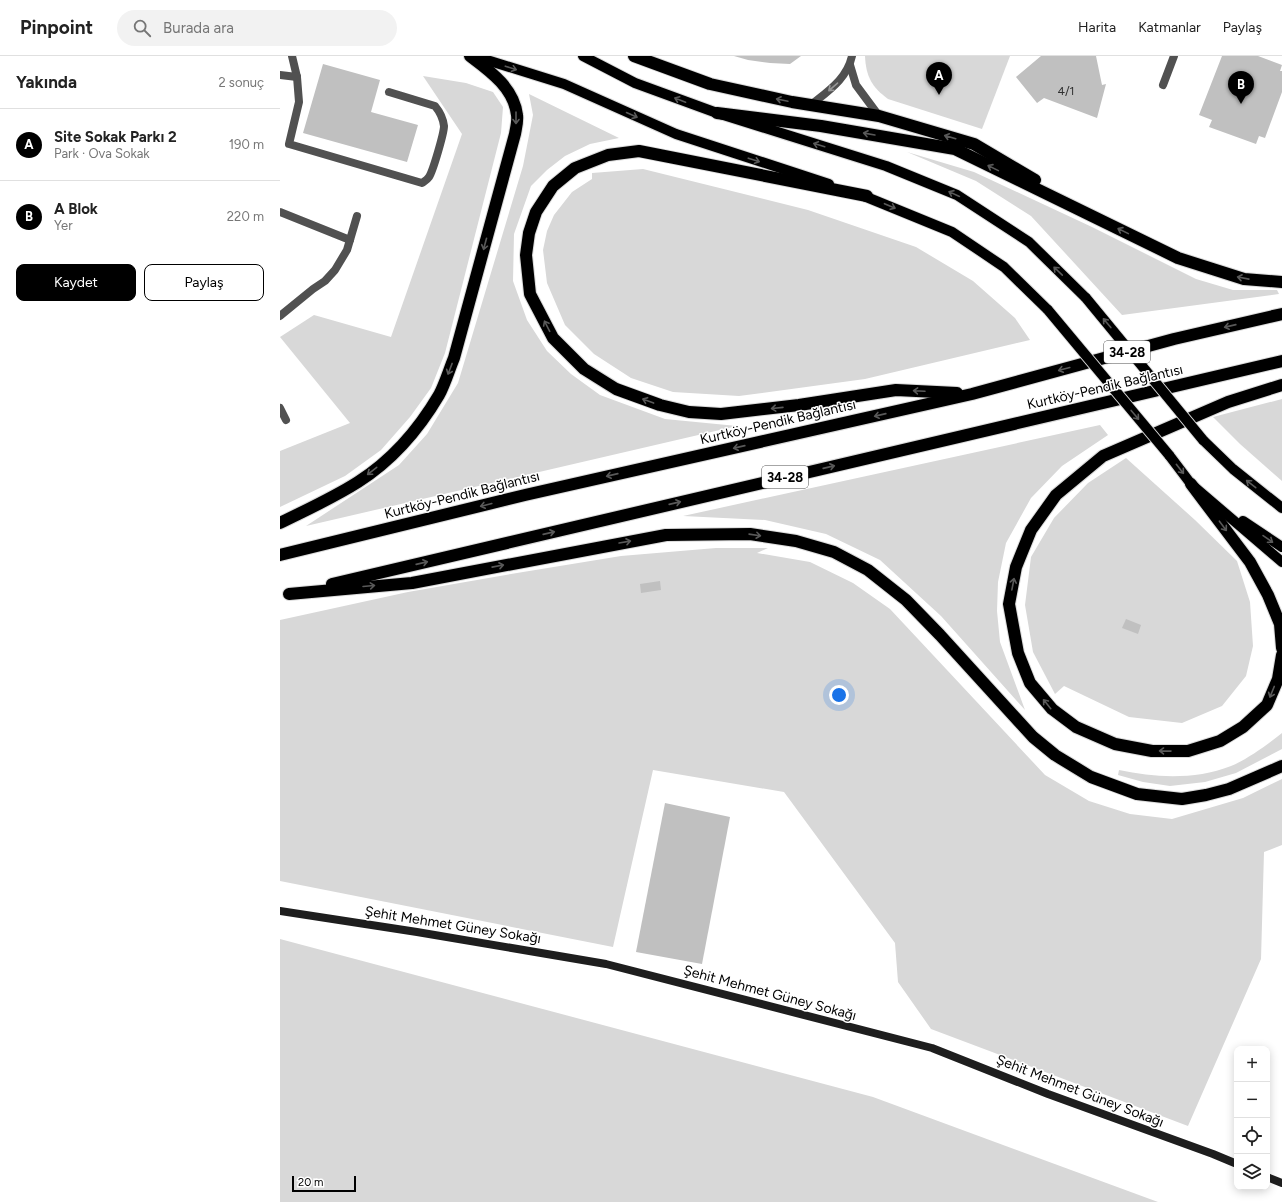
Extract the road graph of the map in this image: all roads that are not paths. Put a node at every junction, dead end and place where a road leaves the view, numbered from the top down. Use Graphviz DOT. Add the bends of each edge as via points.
graph roads {
  1 [pos="292,56"];
  2 [pos="470,56"];
  3 [pos="474,56"];
  4 [pos="583,56"];
  5 [pos="634,56"];
  6 [pos="852,56"];
  7 [pos="1174,56"];
  8 [pos="850,65"];
  9 [pos="280,75"];
  10 [pos="297,77"];
  11 [pos="1163,85"];
  12 [pos="389,92"];
  13 [pos="811,105"];
  14 [pos="717,113"];
  15 [pos="879,116"];
  16 [pos="867,196"];
  17 [pos="280,212"];
  18 [pos="357,216"];
  19 [pos="1106,223"];
  20 [pos="350,240"];
  21 [pos="1282,282"];
  22 [pos="1282,314"];
  23 [pos="280,316"];
  24 [pos="1282,361"];
  25 [pos="1282,385"];
  26 [pos="972,394"];
  27 [pos="280,408"];
  28 [pos="286,420"];
  29 [pos="1191,484"];
  30 [pos="1282,508"];
  31 [pos="280,523"];
  32 [pos="1282,547"];
  33 [pos="280,555"];
  34 [pos="1282,562"];
  35 [pos="284,595"];
  36 [pos="1282,648"];
  37 [pos="1282,655"];
  38 [pos="1282,766"];
  39 [pos="280,911"];
  40 [pos="1234,1163"];
  41 [pos="1270,1178"];
  42 [pos="1282,1183"];
  1 -- 10 [label="street"];
  2 -- 31 [label="highway, one-way" via="498,78 512,99 517,115 515,134 454,358 440,394 420,425 386,460 359,481 320,504"];
  3 -- 16 [label="main road, one-way" via="564,84 676,134"];
  14 -- 4 [label="main road, one-way" via="635,82"];
  13 -- 5 [label="highway, one-way" via="710,84"];
  6 -- 8 [label="street"];
  7 -- 11 [label="street"];
  8 -- 13 [label="street, one-way" via="837,85"];
  8 -- 15 [label="street" via="856,85"];
  9 -- 10 [label="street"];
  10 -- 12 [label="street" via="300,102 289,144 422,183 430,176 444,130 443,120 435,106"];
  13 -- 15 [label="highway"];
  19 -- 14 [label="highway, one-way" via="955,149 822,126"];
  30 -- 14 [label="main road, one-way, bridge" via="1233,469 1203,440 1086,298 1029,242 957,195 886,166"];
  19 -- 15 [label="highway, one-way" via="974,144"];
  26 -- 16 [label="highway, one-way" via="896,390 721,414 689,412 660,405 616,389 584,369 553,338 530,294 526,256 529,233 536,212 553,186 575,168 608,155 639,151"];
  16 -- 29 [label="main road, one-way, bridge" via="952,232 1004,267 1048,310"];
  17 -- 20 [label="street"];
  18 -- 20 [label="street"];
  21 -- 19 [label="highway, one-way" via="1244,279 1178,258"];
  20 -- 23 [label="street" via="342,261 325,281"];
  22 -- 26 [label="highway, Kurtköy-Pendik Bağlantısı / 34-28, one-way" via="1174,339"];
  35 -- 24 [label="highway, Kurtköy-Pendik Bağlantısı / 34-28, one-way"];
  37 -- 25 [label="highway, one-way" via="1278,679 1267,705 1243,727 1220,741 1188,751 1152,751 1115,744 1076,727 1052,709 1030,683 1018,653 1009,604 1016,567 1031,530 1056,495 1103,456 1228,402"];
  26 -- 33 [label="highway, Kurtköy-Pendik Bağlantısı / 34-28, one-way" via="533,493"];
  27 -- 28 [label="street"];
  29 -- 32 [label="main road, one-way"];
  29 -- 34 [label="main road"];
  29 -- 36 [label="highway, one-way" via="1250,562 1280,624"];
  35 -- 38 [label="highway, one-way" via="412,582 666,534 750,534 796,541 834,552 868,570 906,600 1033,737 1055,755 1091,777 1137,794 1182,799 1229,789"];
  39 -- 40 [label="street, Şehit Mehmet Güney Sokağı" via="606,964 932,1048"];
  41 -- 42 [label="street"];
}
